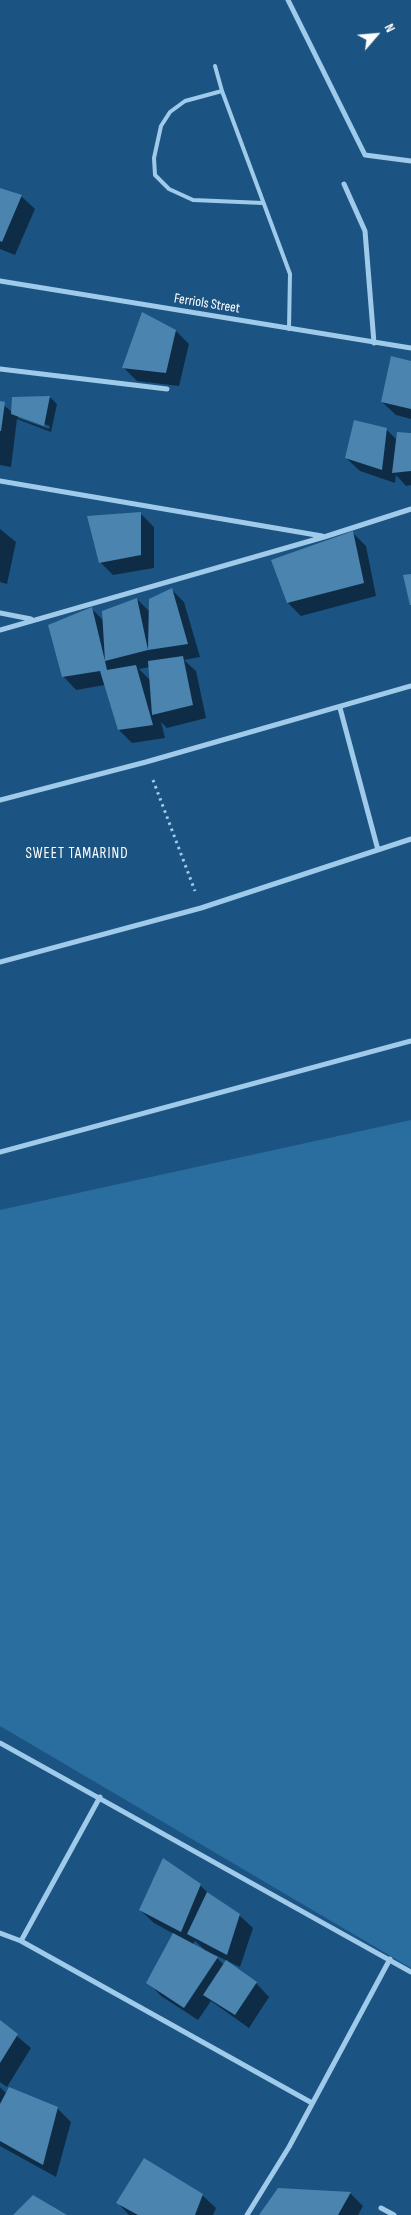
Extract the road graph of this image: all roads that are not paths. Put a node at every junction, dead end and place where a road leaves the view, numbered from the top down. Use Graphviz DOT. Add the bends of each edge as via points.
graph roads {
  1 [pos="288,0"];
  2 [pos="215,66"];
  3 [pos="222,91"];
  4 [pos="411,161"];
  5 [pos="344,184"];
  6 [pos="263,203"];
  7 [pos="0,281"];
  8 [pos="289,329"];
  9 [pos="374,343"];
  10 [pos="411,348"];
  11 [pos="0,368"];
  12 [pos="166,389"];
  13 [pos="0,481"];
  14 [pos="411,509"];
  15 [pos="324,537"];
  16 [pos="0,613"];
  17 [pos="34,619"];
  18 [pos="0,630"];
  19 [pos="411,686"];
  20 [pos="340,708"];
  21 [pos="0,800"];
  22 [pos="411,839"];
  23 [pos="378,850"];
  24 [pos="0,962"];
  25 [pos="411,1041"];
  26 [pos="0,1152"];
  27 [pos="0,1743"];
  28 [pos="100,1797"];
  29 [pos="0,1934"];
  30 [pos="21,1941"];
  31 [pos="390,1959"];
  32 [pos="411,1972"];
  33 [pos="312,2103"];
  34 [pos="381,2208"];
  35 [pos="247,2215"];
  36 [pos="394,2215"];
  1 -- 4 [label="street" via="365,155"];
  2 -- 3 [label="lane"];
  3 -- 6 [label="lane"];
  3 -- 6 [label="lane" via="185,101 170,112 161,126 154,158 155,175 169,189 193,200"];
  5 -- 9 [label="street" via="365,231"];
  6 -- 8 [label="lane" via="290,274"];
  7 -- 8 [label="street, Ferriols Street"];
  8 -- 9 [label="street, Ferriols Street"];
  9 -- 10 [label="street, Ferriols Street"];
  11 -- 12 [label="street"];
  13 -- 15 [label="street"];
  14 -- 15 [label="street"];
  15 -- 17 [label="street"];
  16 -- 17 [label="street"];
  17 -- 18 [label="street"];
  19 -- 20 [label="street"];
  20 -- 21 [label="street"];
  20 -- 23 [label="street"];
  22 -- 23 [label="street"];
  23 -- 24 [label="street" via="201,908"];
  25 -- 26 [label="street"];
  27 -- 28 [label="street"];
  28 -- 30 [label="street"];
  28 -- 31 [label="street"];
  29 -- 30 [label="street"];
  30 -- 33 [label="street"];
  31 -- 32 [label="street"];
  31 -- 33 [label="street"];
  33 -- 35 [label="street"];
  34 -- 36 [label="street"];
}
